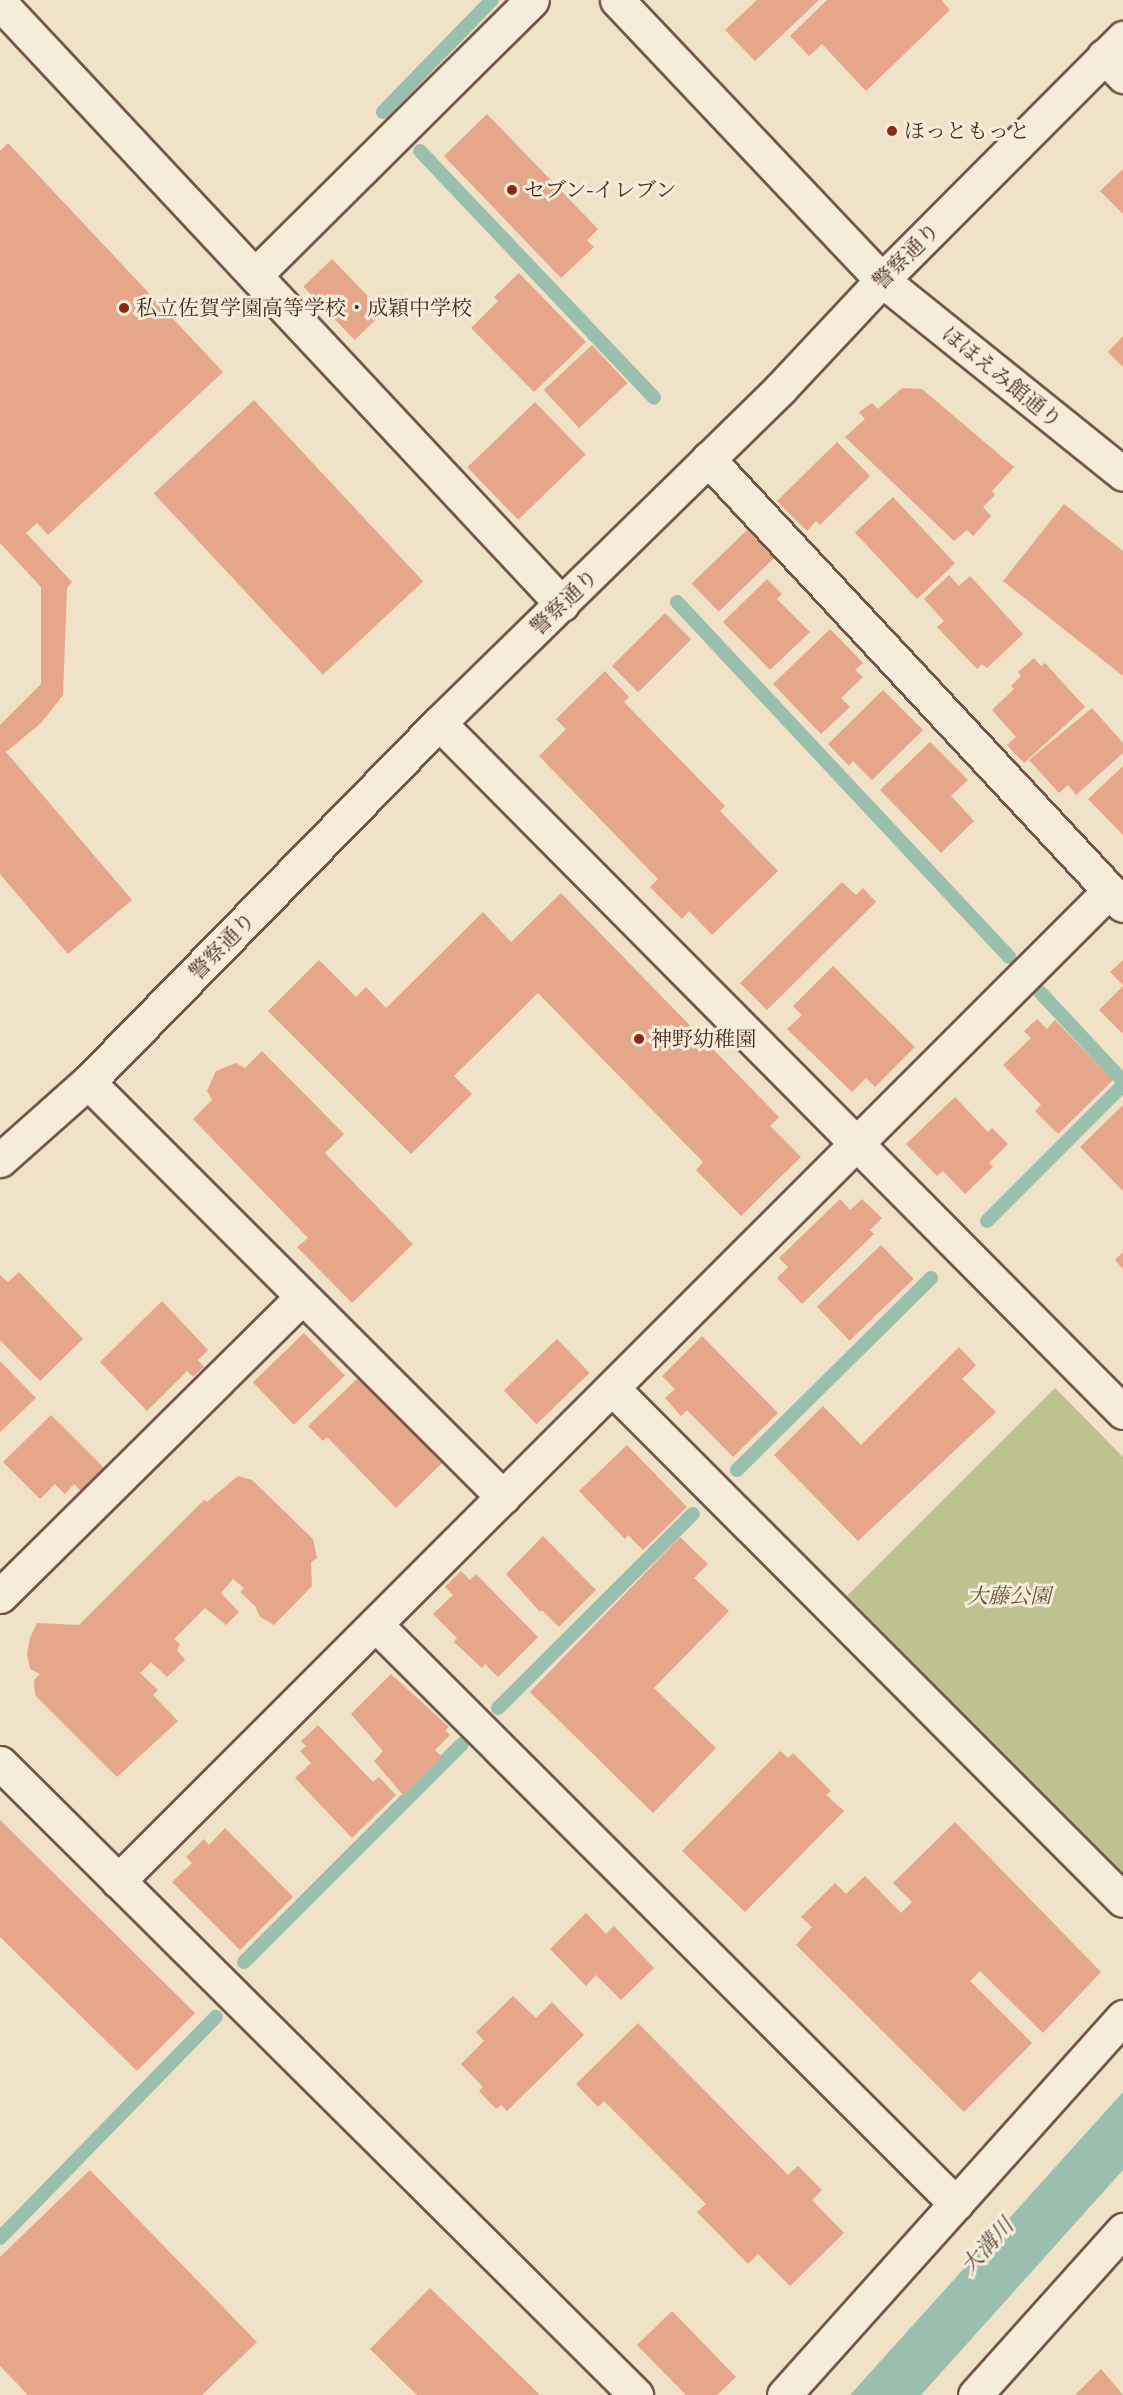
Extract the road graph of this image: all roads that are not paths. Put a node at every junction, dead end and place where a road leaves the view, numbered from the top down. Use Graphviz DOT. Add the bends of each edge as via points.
graph roads {
  1 [pos="532,0"];
  2 [pos="617,0"];
  3 [pos="0,3"];
  4 [pos="1117,57"];
  5 [pos="255,275"];
  6 [pos="882,280"];
  7 [pos="708,459"];
  8 [pos="1123,474"];
  9 [pos="562,604"];
  10 [pos="439,723"];
  11 [pos="1116,898"];
  12 [pos="88,1083"];
  13 [pos="856,1144"];
  14 [pos="0,1160"];
  15 [pos="302,1297"];
  16 [pos="612,1388"];
  17 [pos="1123,1412"];
  18 [pos="503,1497"];
  19 [pos="0,1596"];
  20 [pos="377,1626"];
  21 [pos="0,1763"];
  22 [pos="118,1881"];
  23 [pos="1123,1900"];
  24 [pos="1123,2017"];
  25 [pos="956,2204"];
  26 [pos="1123,2230"];
  27 [pos="636,2395"];
  28 [pos="784,2395"];
  29 [pos="975,2395"];
  1 -- 5 [label="street"];
  2 -- 6 [label="street, ほほえみ館通り"];
  3 -- 5 [label="street"];
  4 -- 6 [label="street, 警察通り"];
  5 -- 9 [label="street"];
  6 -- 7 [label="street, 警察通り"];
  6 -- 8 [label="street, ほほえみ館通り"];
  7 -- 9 [label="street, 警察通り"];
  7 -- 11 [label="street"];
  9 -- 10 [label="street, 警察通り"];
  10 -- 12 [label="street, 警察通り"];
  10 -- 13 [label="street"];
  11 -- 13 [label="street"];
  12 -- 14 [label="street, 警察通り"];
  12 -- 15 [label="street"];
  13 -- 16 [label="street"];
  13 -- 17 [label="street"];
  15 -- 18 [label="street"];
  15 -- 19 [label="street"];
  16 -- 18 [label="street"];
  16 -- 23 [label="street"];
  18 -- 20 [label="street"];
  20 -- 22 [label="street"];
  20 -- 25 [label="street"];
  21 -- 22 [label="street"];
  22 -- 27 [label="street"];
  24 -- 25 [label="street"];
  25 -- 28 [label="street"];
  26 -- 29 [label="street"];
}
